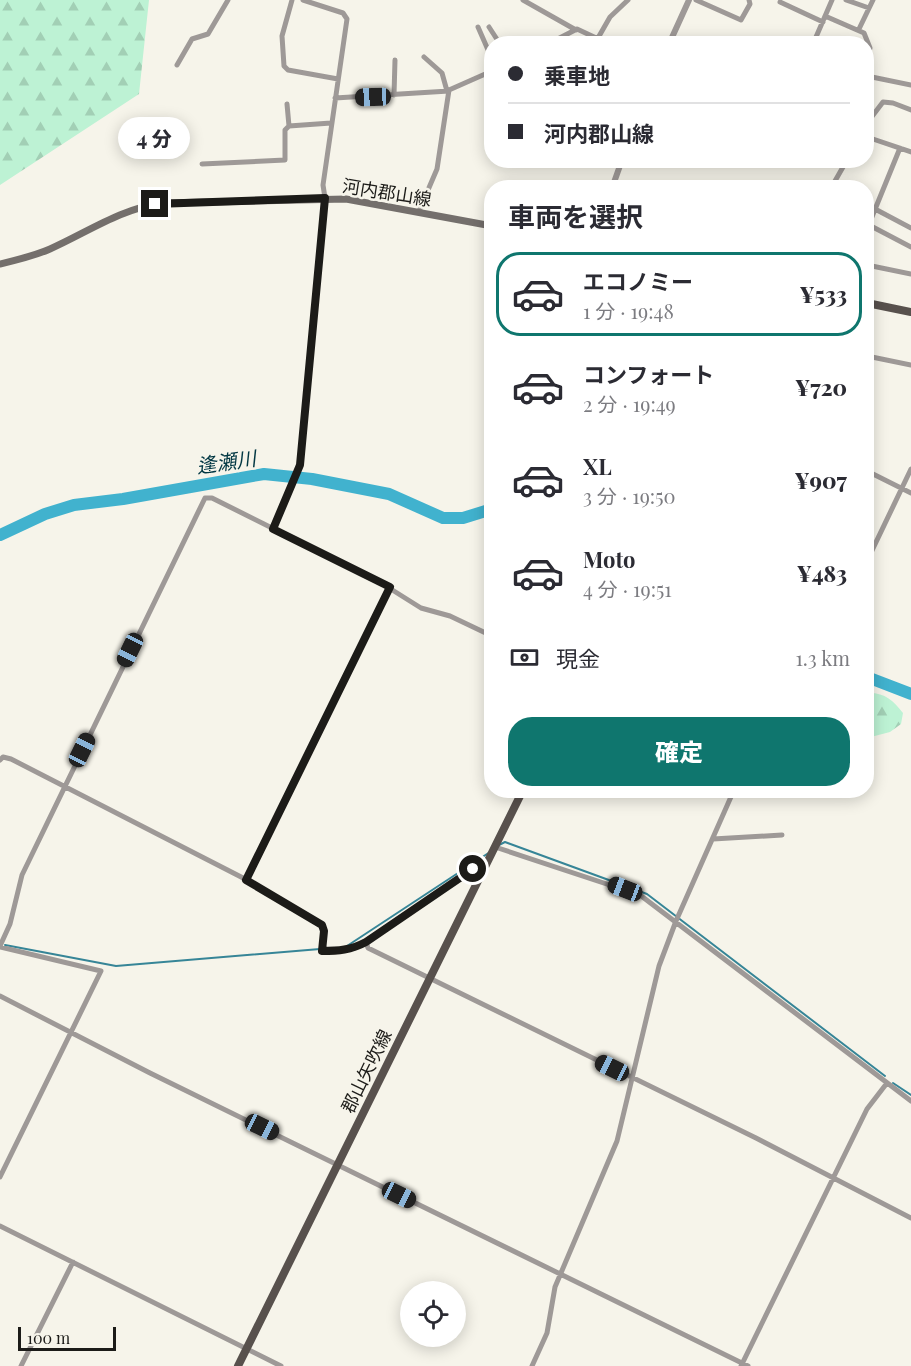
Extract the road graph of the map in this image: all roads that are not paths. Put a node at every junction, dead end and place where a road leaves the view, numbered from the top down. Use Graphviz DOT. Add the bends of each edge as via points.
graph roads {
  1 [pos="228,0"];
  2 [pos="292,0"];
  3 [pos="303,0"];
  4 [pos="523,0"];
  5 [pos="628,0"];
  6 [pos="689,0"];
  7 [pos="696,0"];
  8 [pos="748,0"];
  9 [pos="832,0"];
  10 [pos="846,0"];
  11 [pos="873,0"];
  12 [pos="780,2"];
  13 [pos="869,8"];
  14 [pos="824,19"];
  15 [pos="478,27"];
  16 [pos="489,27"];
  17 [pos="859,29"];
  18 [pos="576,30"];
  19 [pos="495,36"];
  20 [pos="564,36"];
  21 [pos="592,36"];
  22 [pos="599,36"];
  23 [pos="673,36"];
  24 [pos="817,36"];
  25 [pos="866,36"];
  26 [pos="484,41"];
  27 [pos="424,57"];
  28 [pos="395,60"];
  29 [pos="177,65"];
  30 [pos="484,75"];
  31 [pos="874,77"];
  32 [pos="338,79"];
  33 [pos="911,85"];
  34 [pos="448,91"];
  35 [pos="394,95"];
  36 [pos="335,98"];
  37 [pos="287,104"];
  38 [pos="911,110"];
  39 [pos="874,113"];
  40 [pos="331,123"];
  41 [pos="289,126"];
  42 [pos="874,139"];
  43 [pos="900,148"];
  44 [pos="911,152"];
  45 [pos="202,164"];
  46 [pos="325,198"];
  47 [pos="875,209"];
  48 [pos="419,211"];
  49 [pos="484,224"];
  50 [pos="911,228"];
  51 [pos="874,230"];
  52 [pos="911,247"];
  53 [pos="0,264"];
  54 [pos="874,266"];
  55 [pos="911,274"];
  56 [pos="874,304"];
  57 [pos="911,312"];
  58 [pos="874,357"];
  59 [pos="911,365"];
  60 [pos="911,468"];
  61 [pos="874,475"];
  62 [pos="902,489"];
  63 [pos="911,493"];
  64 [pos="273,529"];
  65 [pos="874,547"];
  66 [pos="390,587"];
  67 [pos="484,632"];
  68 [pos="0,760"];
  69 [pos="65,785"];
  70 [pos="519,798"];
  71 [pos="730,798"];
  72 [pos="782,835"];
  73 [pos="713,838"];
  74 [pos="495,847"];
  75 [pos="487,863"];
  76 [pos="246,880"];
  77 [pos="676,921"];
  78 [pos="366,942"];
  79 [pos="0,946"];
  80 [pos="431,979"];
  81 [pos="0,996"];
  82 [pos="71,1031"];
  83 [pos="632,1077"];
  84 [pos="887,1083"];
  85 [pos="911,1101"];
  86 [pos="338,1165"];
  87 [pos="0,1178"];
  88 [pos="834,1180"];
  89 [pos="911,1218"];
  90 [pos="0,1226"];
  91 [pos="73,1262"];
  92 [pos="561,1273"];
  93 [pos="246,1349"];
  94 [pos="744,1365"];
  95 [pos="21,1366"];
  96 [pos="238,1366"];
  97 [pos="281,1366"];
  98 [pos="532,1366"];
  1 -- 29 [label="street" via="208,34 192,39"];
  2 -- 32 [label="street" via="282,36 284,66"];
  3 -- 32 [label="street" via="346,15"];
  4 -- 18 [label="street"];
  5 -- 22 [label="street" via="610,17"];
  6 -- 23 [label="street"];
  7 -- 8 [label="street" via="741,20 750,4"];
  9 -- 14 [label="street"];
  10 -- 13 [label="street"];
  11 -- 13 [label="street"];
  12 -- 14 [label="street"];
  13 -- 17 [label="street"];
  14 -- 17 [label="street"];
  14 -- 24 [label="street"];
  15 -- 26 [label="street"];
  16 -- 19 [label="street"];
  17 -- 25 [label="street"];
  18 -- 20 [label="street"];
  18 -- 21 [label="street"];
  27 -- 34 [label="street" via="442,73"];
  28 -- 35 [label="street"];
  30 -- 34 [label="street"];
  31 -- 33 [label="street"];
  32 -- 36 [label="street"];
  34 -- 35 [label="street"];
  34 -- 48 [label="street" via="434,178"];
  35 -- 36 [label="street"];
  36 -- 40 [label="street"];
  37 -- 41 [label="street"];
  38 -- 39 [label="street" via="883,102"];
  40 -- 41 [label="street"];
  40 -- 46 [label="street" via="323,185"];
  41 -- 45 [label="street" via="285,130 285,160"];
  42 -- 43 [label="street"];
  43 -- 44 [label="street"];
  43 -- 47 [label="street"];
  46 -- 48 [label="main road, 河内郡山線"];
  46 -- 53 [label="main road, 河内郡山線" via="140,206 42,252"];
  46 -- 64 [label="street" via="300,465"];
  47 -- 50 [label="street"];
  48 -- 49 [label="main road, 河内郡山線"];
  51 -- 52 [label="street"];
  54 -- 55 [label="street"];
  56 -- 57 [label="main road"];
  58 -- 59 [label="street"];
  60 -- 62 [label="street"];
  61 -- 62 [label="street"];
  62 -- 63 [label="street"];
  62 -- 65 [label="street"];
  64 -- 66 [label="street"];
  64 -- 69 [label="street" via="212,498 203,500"];
  66 -- 67 [label="street" via="421,608"];
  66 -- 76 [label="street"];
  68 -- 69 [label="street" via="8,757"];
  69 -- 76 [label="street"];
  69 -- 79 [label="street" via="22,875 10,924"];
  70 -- 74 [label="main road, 郡山矢吹線"];
  71 -- 73 [label="street"];
  72 -- 73 [label="street"];
  73 -- 77 [label="street"];
  74 -- 75 [label="main road, 郡山矢吹線"];
  74 -- 77 [label="street" via="640,895"];
  75 -- 78 [label="street"];
  75 -- 80 [label="main road, 郡山矢吹線"];
  76 -- 78 [label="street" via="322,925 322,951 349,949"];
  77 -- 83 [label="street" via="659,966"];
  77 -- 84 [label="street"];
  78 -- 80 [label="street" via="368,948"];
  79 -- 82 [label="street" via="101,971"];
  80 -- 83 [label="street"];
  80 -- 86 [label="main road, 郡山矢吹線"];
  81 -- 82 [label="street"];
  82 -- 86 [label="street"];
  82 -- 87 [label="street"];
  83 -- 88 [label="street"];
  83 -- 92 [label="street" via="609,1164"];
  84 -- 85 [label="street"];
  84 -- 88 [label="street" via="867,1109"];
  86 -- 92 [label="street"];
  86 -- 93 [label="main road, 郡山矢吹線"];
  88 -- 89 [label="street"];
  88 -- 94 [label="street"];
  90 -- 91 [label="street"];
  91 -- 93 [label="street"];
  91 -- 95 [label="street"];
  92 -- 94 [label="street"];
  92 -- 98 [label="street" via="545,1338"];
  93 -- 96 [label="main road, 郡山矢吹線"];
  93 -- 97 [label="street"];
}
